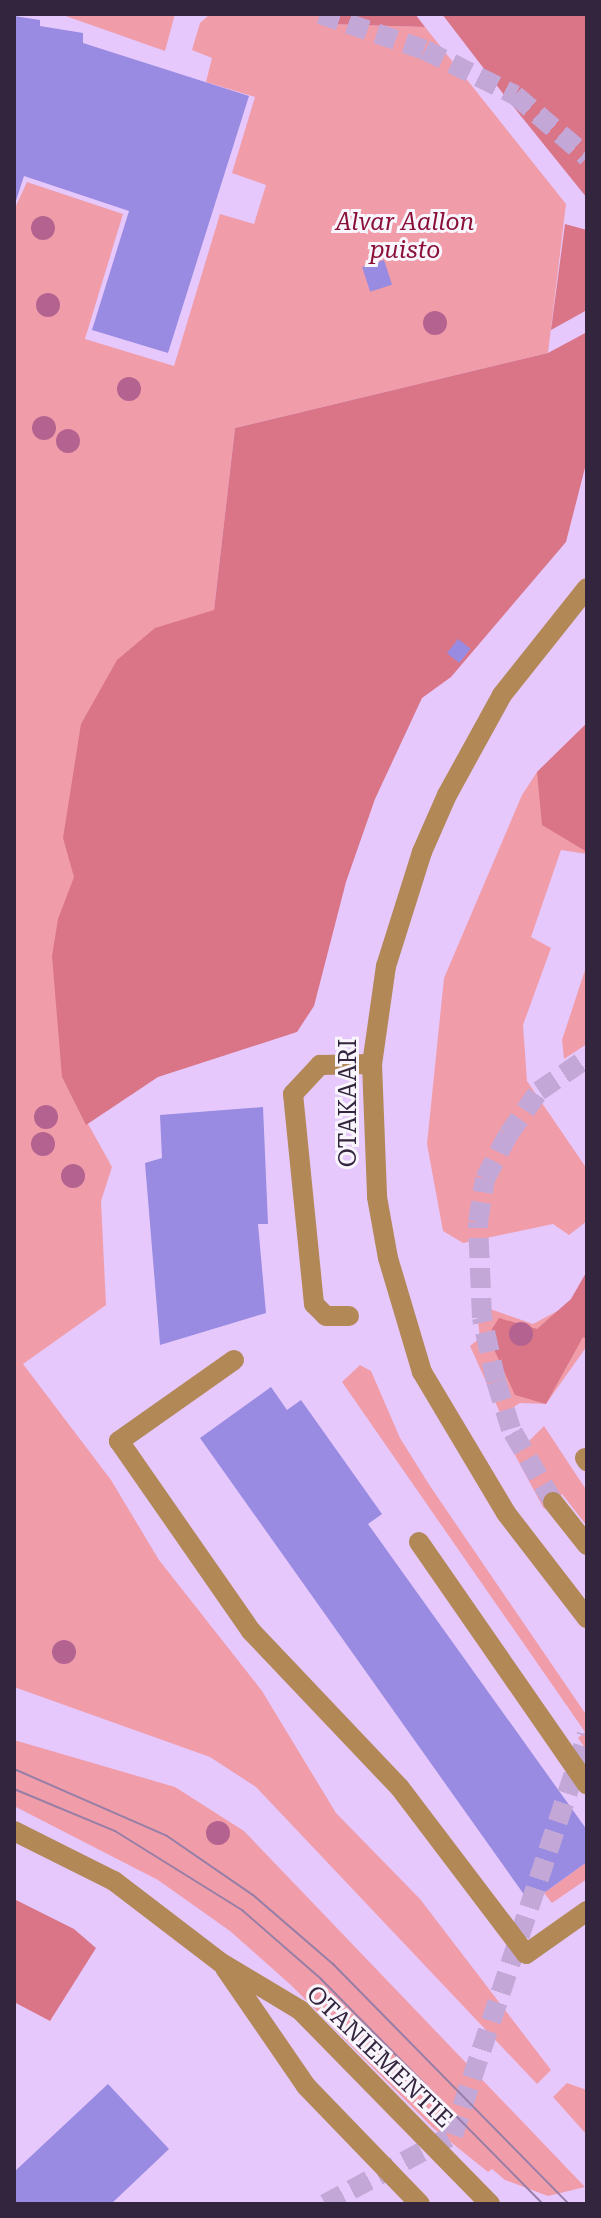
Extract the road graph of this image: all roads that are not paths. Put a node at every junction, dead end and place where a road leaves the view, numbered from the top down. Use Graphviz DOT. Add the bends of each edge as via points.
graph roads {
  1 [pos="587,588"];
  2 [pos="372,1064"];
  3 [pos="349,1316"];
  4 [pos="234,1360"];
  5 [pos="553,1502"];
  6 [pos="419,1542"];
  7 [pos="587,1545"];
  8 [pos="587,1618"];
  9 [pos="587,1785"];
  10 [pos="14,1831"];
  11 [pos="587,1911"];
  12 [pos="220,1962"];
  13 [pos="420,2204"];
  14 [pos="490,2204"];
  1 -- 2 [label="street, OTAKAARI" via="502,695 447,795 422,852 386,966"];
  2 -- 3 [label="street" via="320,1065 293,1094 314,1304 326,1316"];
  2 -- 8 [label="street, OTAKAARI" via="377,1197 388,1258 422,1372 506,1513"];
  4 -- 11 [label="street" via="119,1441 251,1631 400,1788 526,1954"];
  5 -- 7 [label="street"];
  6 -- 9 [label="street"];
  10 -- 12 [label="street, OTANIEMENTIE" via="114,1881"];
  12 -- 13 [label="street, OTANIEMENTIE" via="306,2086"];
  12 -- 14 [label="street, OTANIEMENTIE" via="300,2010"];
}
